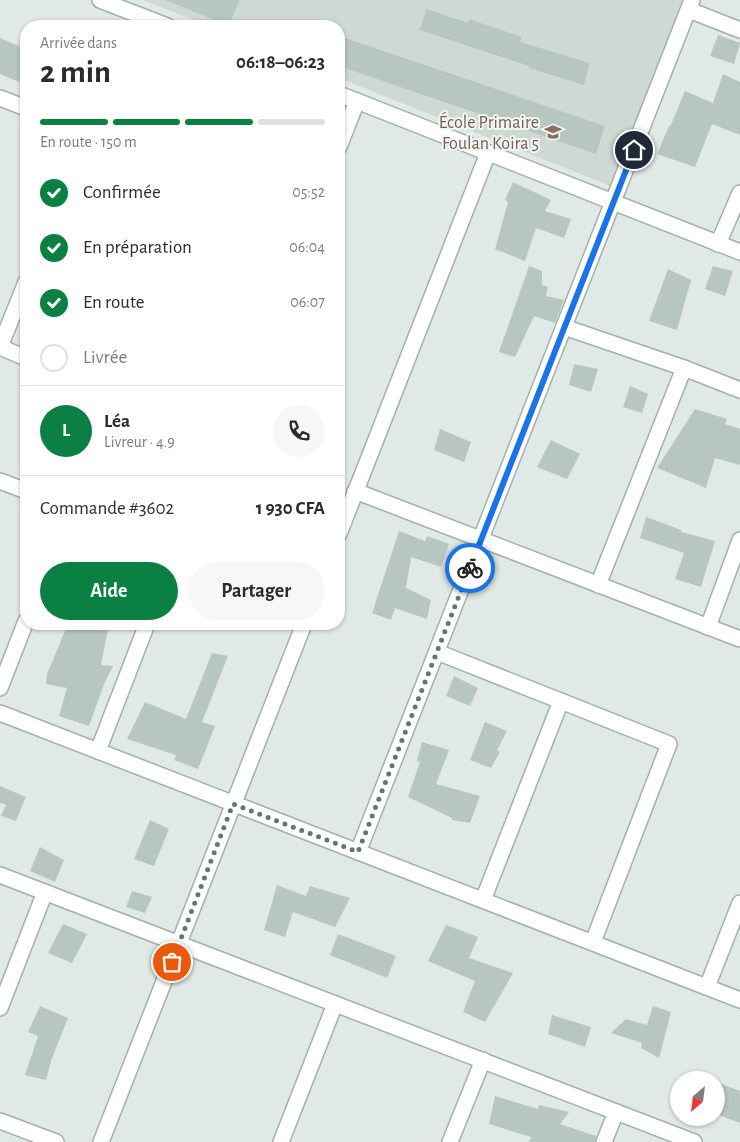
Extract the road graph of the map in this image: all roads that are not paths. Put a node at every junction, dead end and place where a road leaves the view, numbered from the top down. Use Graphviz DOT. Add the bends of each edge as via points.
graph roads {
  1 [pos="100,0"];
  2 [pos="690,5"];
  3 [pos="152,20"];
  4 [pos="740,30"];
  5 [pos="345,96"];
  6 [pos="0,98"];
  7 [pos="357,101"];
  8 [pos="20,106"];
  9 [pos="345,132"];
  10 [pos="488,153"];
  11 [pos="740,193"];
  12 [pos="613,202"];
  13 [pos="718,244"];
  14 [pos="740,252"];
  15 [pos="20,297"];
  16 [pos="564,327"];
  17 [pos="0,347"];
  18 [pos="20,355"];
  19 [pos="684,368"];
  20 [pos="740,390"];
  21 [pos="0,480"];
  22 [pos="20,488"];
  23 [pos="355,491"];
  24 [pos="345,518"];
  25 [pos="481,539"];
  26 [pos="740,540"];
  27 [pos="598,585"];
  28 [pos="708,627"];
  29 [pos="23,630"];
  30 [pos="145,630"];
  31 [pos="302,630"];
  32 [pos="740,639"];
  33 [pos="437,652"];
  34 [pos="0,688"];
  35 [pos="561,701"];
  36 [pos="0,713"];
  37 [pos="98,751"];
  38 [pos="233,804"];
  39 [pos="358,852"];
  40 [pos="0,875"];
  41 [pos="45,892"];
  42 [pos="483,900"];
  43 [pos="740,903"];
  44 [pos="593,942"];
  45 [pos="179,943"];
  46 [pos="707,987"];
  47 [pos="740,1000"];
  48 [pos="335,1004"];
  49 [pos="0,1008"];
  50 [pos="483,1060"];
  51 [pos="616,1112"];
  52 [pos="0,1120"];
  53 [pos="56,1142"];
  54 [pos="101,1142"];
  55 [pos="281,1142"];
  56 [pos="450,1142"];
  57 [pos="604,1142"];
  58 [pos="694,1142"];
  1 -- 3 [label="street"];
  2 -- 4 [label="street"];
  2 -- 12 [label="street"];
  5 -- 7 [label="street"];
  6 -- 8 [label="street"];
  7 -- 9 [label="street"];
  7 -- 10 [label="street"];
  10 -- 12 [label="street"];
  10 -- 23 [label="street"];
  11 -- 13 [label="street"];
  12 -- 13 [label="street"];
  12 -- 16 [label="street"];
  13 -- 14 [label="street"];
  15 -- 17 [label="street"];
  16 -- 19 [label="street"];
  16 -- 25 [label="street"];
  17 -- 18 [label="street"];
  19 -- 20 [label="street"];
  19 -- 27 [label="street"];
  21 -- 22 [label="street"];
  23 -- 24 [label="street"];
  23 -- 25 [label="street"];
  25 -- 27 [label="street"];
  25 -- 33 [label="street"];
  26 -- 28 [label="street"];
  27 -- 28 [label="street"];
  28 -- 32 [label="street"];
  29 -- 34 [label="street"];
  30 -- 37 [label="street"];
  31 -- 38 [label="street"];
  33 -- 35 [label="street"];
  33 -- 39 [label="street"];
  35 -- 42 [label="street"];
  35 -- 44 [label="street" via="669,744"];
  36 -- 37 [label="street"];
  37 -- 38 [label="street"];
  38 -- 39 [label="street"];
  38 -- 45 [label="street"];
  39 -- 42 [label="street"];
  40 -- 41 [label="street"];
  41 -- 45 [label="street"];
  41 -- 49 [label="street"];
  42 -- 44 [label="street"];
  43 -- 46 [label="street"];
  44 -- 46 [label="street"];
  45 -- 48 [label="street"];
  45 -- 54 [label="street"];
  46 -- 47 [label="street"];
  48 -- 50 [label="street"];
  48 -- 55 [label="street"];
  50 -- 51 [label="street"];
  50 -- 56 [label="street"];
  51 -- 57 [label="street"];
  51 -- 58 [label="street"];
  52 -- 53 [label="street"];
}
